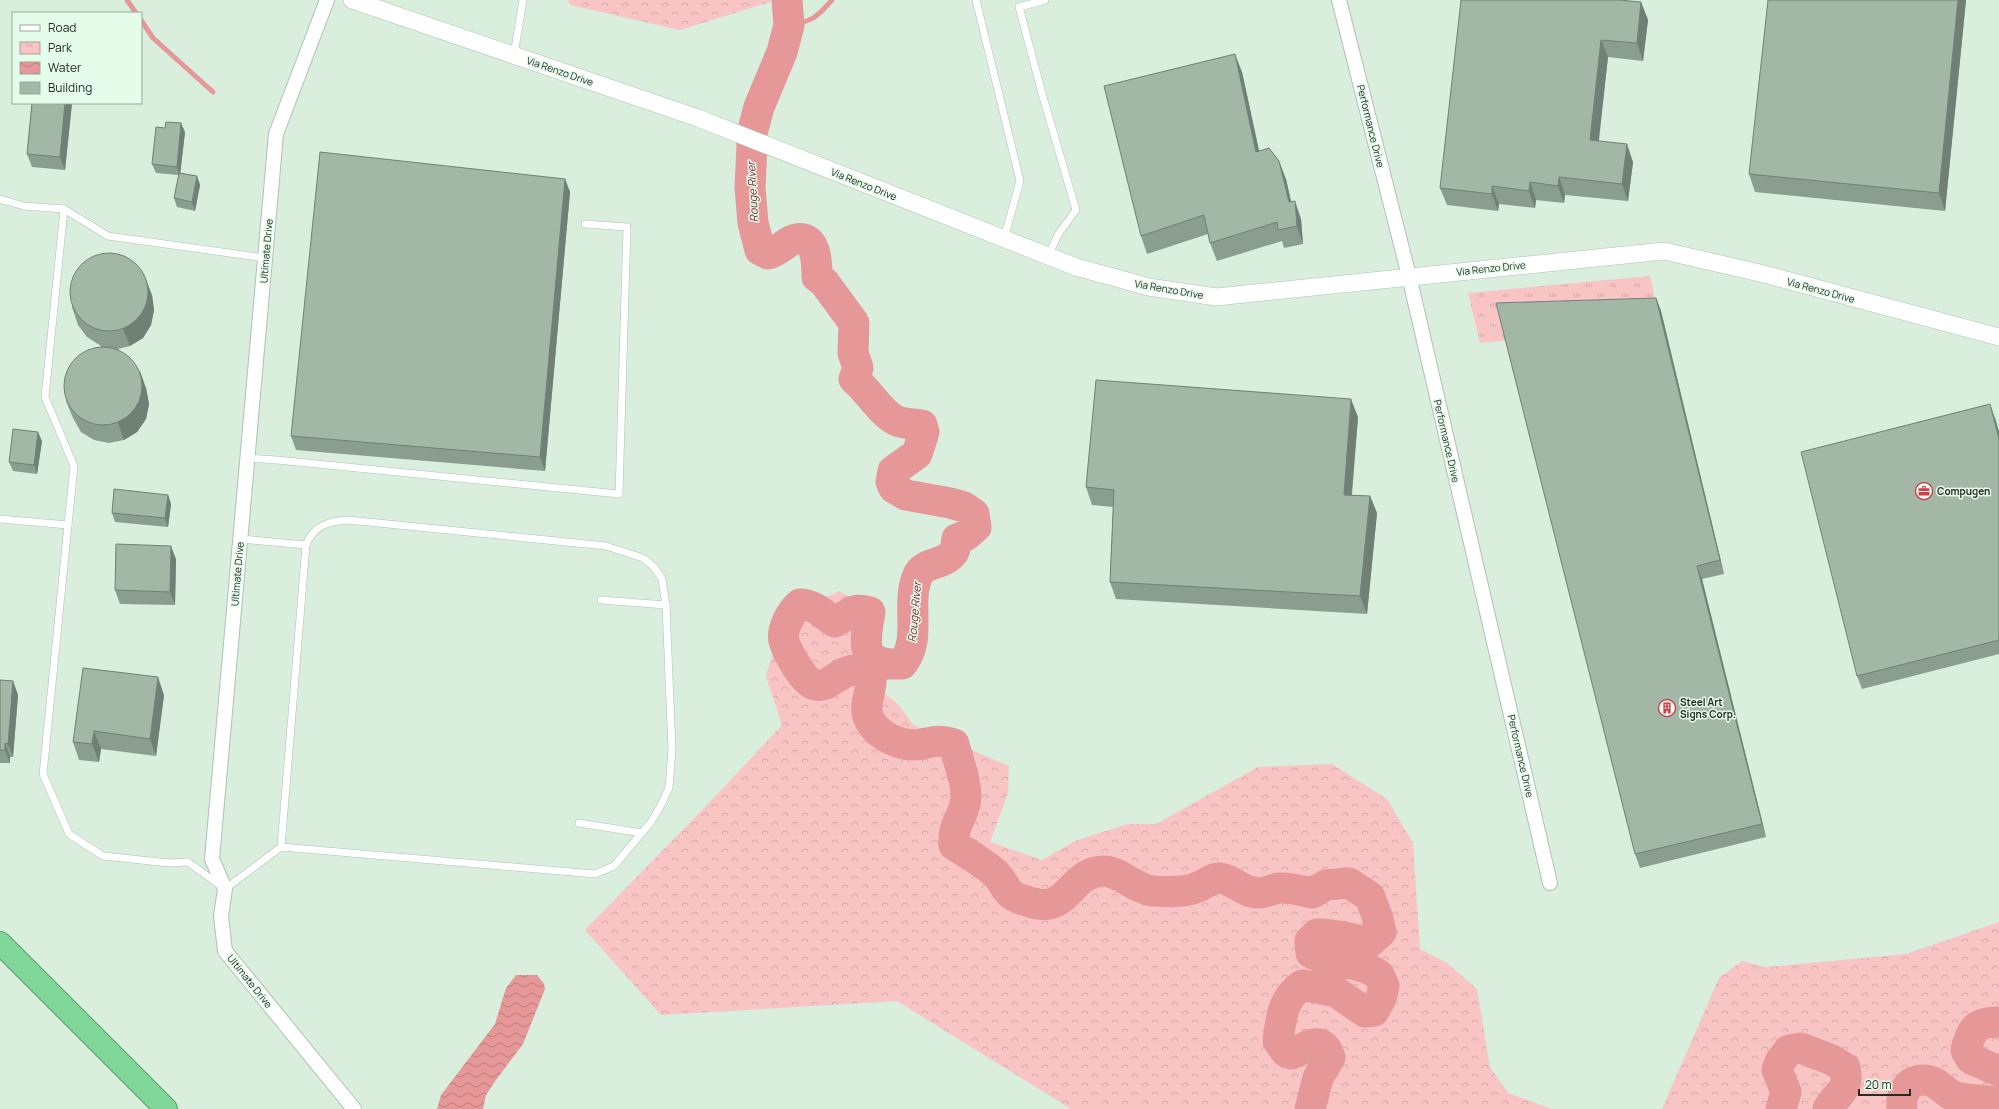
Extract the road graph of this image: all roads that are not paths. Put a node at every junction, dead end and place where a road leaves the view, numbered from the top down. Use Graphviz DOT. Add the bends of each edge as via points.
graph roads {
  1 [pos="327,0"];
  2 [pos="352,0"];
  3 [pos="523,0"];
  4 [pos="976,0"];
  5 [pos="1044,0"];
  6 [pos="1339,0"];
  7 [pos="514,55"];
  8 [pos="0,199"];
  9 [pos="64,209"];
  10 [pos="585,224"];
  11 [pos="1004,239"];
  12 [pos="1047,256"];
  13 [pos="265,258"];
  14 [pos="1409,276"];
  15 [pos="1999,337"];
  16 [pos="248,458"];
  17 [pos="0,519"];
  18 [pos="68,525"];
  19 [pos="241,539"];
  20 [pos="306,545"];
  21 [pos="602,600"];
  22 [pos="666,605"];
  23 [pos="579,823"];
  24 [pos="642,833"];
  25 [pos="281,847"];
  26 [pos="1550,883"];
  27 [pos="225,889"];
  28 [pos="0,943"];
  29 [pos="166,1109"];
  30 [pos="354,1109"];
  1 -- 13 [label="street, Ultimate Drive" via="276,134"];
  2 -- 7 [label="street, Via Renzo Drive"];
  3 -- 7 [label="lane"];
  4 -- 11 [label="lane" via="1020,181"];
  5 -- 12 [label="lane" via="1019,7 1076,210 1059,233"];
  6 -- 14 [label="street, Performance Drive"];
  7 -- 11 [label="street, Via Renzo Drive" via="698,118"];
  8 -- 9 [label="lane" via="24,206"];
  9 -- 13 [label="lane" via="108,236"];
  9 -- 18 [label="lane" via="46,397 74,466"];
  10 -- 16 [label="lane" via="627,227 619,494"];
  11 -- 12 [label="street, Via Renzo Drive"];
  12 -- 14 [label="street, Via Renzo Drive" via="1076,267 1150,287 1216,297"];
  13 -- 16 [label="street, Ultimate Drive"];
  14 -- 15 [label="street, Via Renzo Drive" via="1664,251 1764,274"];
  14 -- 26 [label="street, Performance Drive"];
  16 -- 19 [label="street, Ultimate Drive"];
  17 -- 18 [label="lane"];
  18 -- 27 [label="lane" via="43,774 69,834 103,856 169,863 188,862"];
  19 -- 20 [label="lane"];
  19 -- 27 [label="street, Ultimate Drive" via="212,859"];
  20 -- 22 [label="lane" via="310,534 321,527 334,521 348,520 606,546 643,558 654,567 662,579"];
  20 -- 25 [label="lane"];
  21 -- 22 [label="lane"];
  22 -- 24 [label="lane" via="672,750 669,788 660,807"];
  23 -- 24 [label="lane"];
  24 -- 25 [label="lane" via="614,866 595,874"];
  25 -- 27 [label="lane"];
  27 -- 30 [label="street, Ultimate Drive" via="221,916 226,951"];
  28 -- 29 [label="highway"];
}
